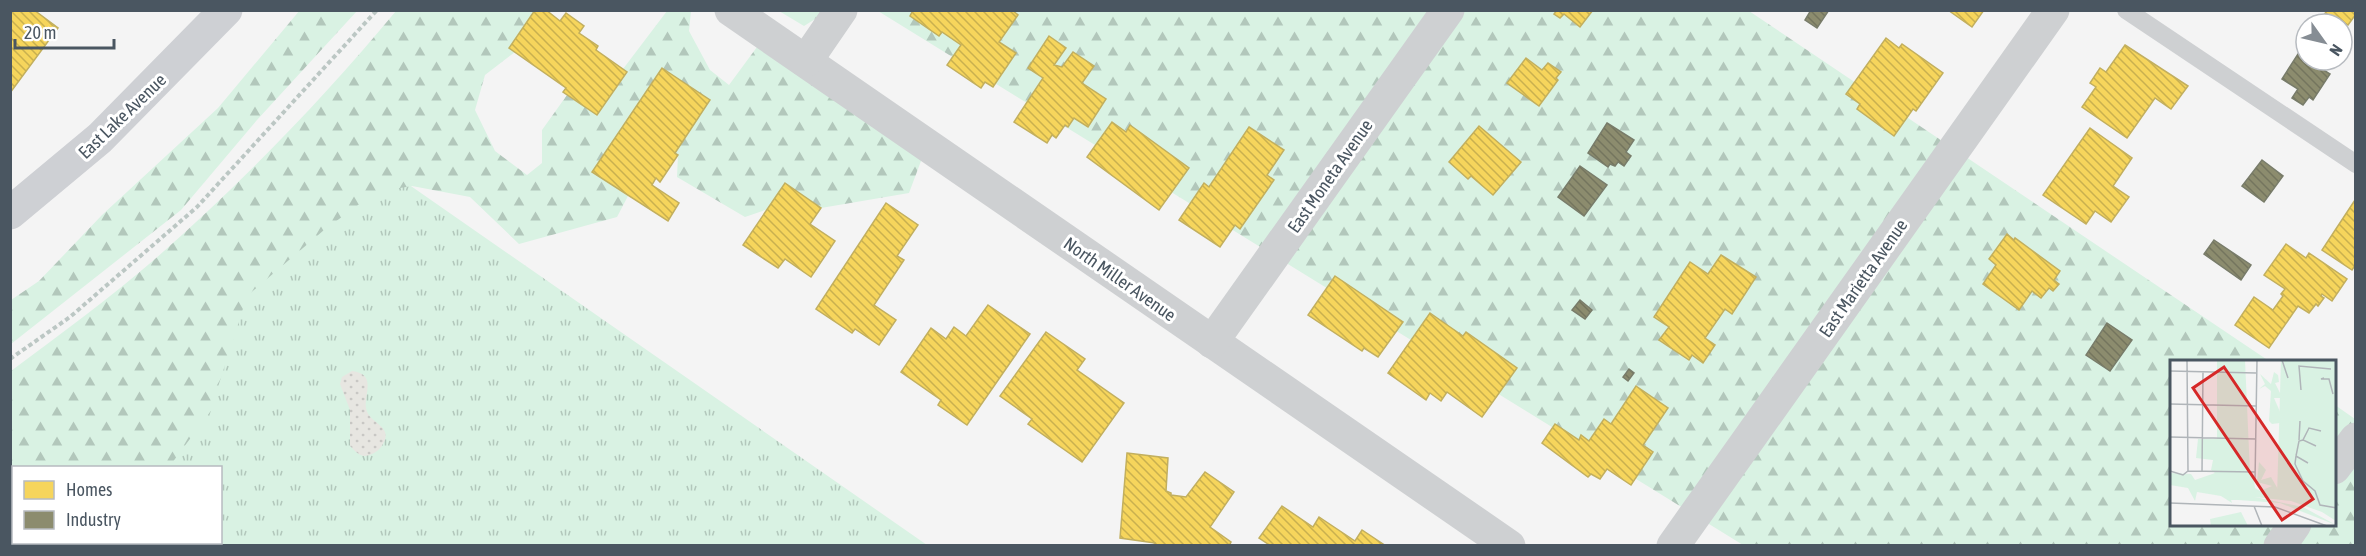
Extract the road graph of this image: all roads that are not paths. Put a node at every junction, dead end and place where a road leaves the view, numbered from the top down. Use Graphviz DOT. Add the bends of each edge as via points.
graph roads {
  1 [pos="226,10"];
  2 [pos="731,10"];
  3 [pos="841,10"];
  4 [pos="1448,10"];
  5 [pos="2053,10"];
  6 [pos="2126,10"];
  7 [pos="806,61"];
  8 [pos="2355,164"];
  9 [pos="10,213"];
  10 [pos="1212,342"];
  11 [pos="2355,439"];
  12 [pos="2336,465"];
  13 [pos="2294,526"];
  14 [pos="1509,546"];
  15 [pos="1673,546"];
  16 [pos="2280,546"];
  1 -- 9 [label="street, East Lake Avenue" via="100,138"];
  2 -- 7 [label="street, North Miller Avenue"];
  3 -- 7 [label="street"];
  4 -- 10 [label="street, East Moneta Avenue"];
  5 -- 15 [label="street, East Marietta Avenue"];
  6 -- 8 [label="lane"];
  7 -- 10 [label="street, North Miller Avenue"];
  10 -- 14 [label="street, North Miller Avenue"];
  11 -- 12 [label="street"];
  13 -- 16 [label="street"];
}
